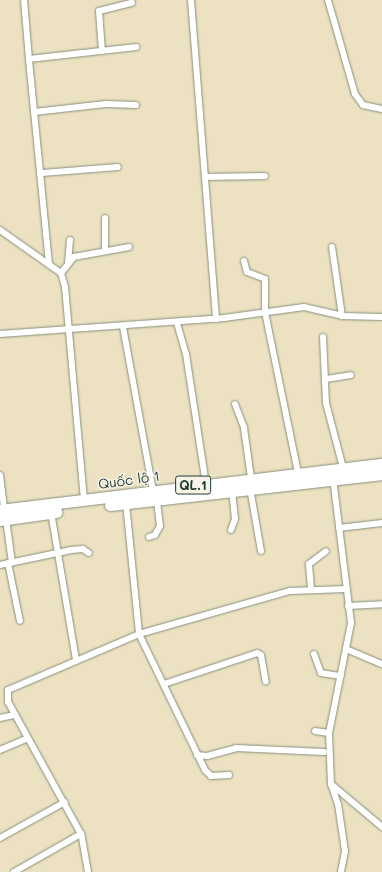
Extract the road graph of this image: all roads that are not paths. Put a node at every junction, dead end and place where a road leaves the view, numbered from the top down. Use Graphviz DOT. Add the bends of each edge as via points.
graph roads {
  1 [pos="24,0"];
  2 [pos="191,0"];
  3 [pos="328,0"];
  4 [pos="132,3"];
  5 [pos="136,47"];
  6 [pos="102,51"];
  7 [pos="29,59"];
  8 [pos="136,105"];
  9 [pos="382,109"];
  10 [pos="34,112"];
  11 [pos="118,167"];
  12 [pos="42,172"];
  13 [pos="264,176"];
  14 [pos="205,177"];
  15 [pos="105,218"];
  16 [pos="0,230"];
  17 [pos="70,240"];
  18 [pos="129,247"];
  19 [pos="332,247"];
  20 [pos="106,249"];
  21 [pos="244,261"];
  22 [pos="68,263"];
  23 [pos="49,264"];
  24 [pos="61,273"];
  25 [pos="265,312"];
  26 [pos="342,316"];
  27 [pos="382,317"];
  28 [pos="216,319"];
  29 [pos="177,323"];
  30 [pos="123,327"];
  31 [pos="69,331"];
  32 [pos="0,334"];
  33 [pos="324,337"];
  34 [pos="351,375"];
  35 [pos="326,379"];
  36 [pos="235,404"];
  37 [pos="382,464"];
  38 [pos="343,468"];
  39 [pos="298,473"];
  40 [pos="382,474"];
  41 [pos="0,475"];
  42 [pos="333,478"];
  43 [pos="250,483"];
  44 [pos="206,484"];
  45 [pos="232,490"];
  46 [pos="155,496"];
  47 [pos="84,502"];
  48 [pos="126,503"];
  49 [pos="51,512"];
  50 [pos="2,515"];
  51 [pos="382,523"];
  52 [pos="339,528"];
  53 [pos="231,530"];
  54 [pos="149,537"];
  55 [pos="326,551"];
  56 [pos="261,552"];
  57 [pos="56,553"];
  58 [pos="89,553"];
  59 [pos="10,563"];
  60 [pos="0,565"];
  61 [pos="311,588"];
  62 [pos="346,589"];
  63 [pos="382,604"];
  64 [pos="348,606"];
  65 [pos="20,621"];
  66 [pos="139,634"];
  67 [pos="346,649"];
  68 [pos="314,654"];
  69 [pos="76,660"];
  70 [pos="382,664"];
  71 [pos="342,676"];
  72 [pos="266,682"];
  73 [pos="164,684"];
  74 [pos="3,692"];
  75 [pos="14,714"];
  76 [pos="0,718"];
  77 [pos="315,731"];
  78 [pos="329,733"];
  79 [pos="28,738"];
  80 [pos="0,750"];
  81 [pos="324,752"];
  82 [pos="197,755"];
  83 [pos="229,775"];
  84 [pos="330,784"];
  85 [pos="65,802"];
  86 [pos="382,828"];
  87 [pos="81,834"];
  88 [pos="0,838"];
  89 [pos="343,863"];
  90 [pos="14,872"];
  91 [pos="88,872"];
  92 [pos="341,872"];
  93 [pos="347,872"];
  1 -- 7 [label="street"];
  2 -- 14 [label="street"];
  3 -- 9 [label="street" via="355,94 363,104"];
  4 -- 6 [label="street" via="99,11"];
  5 -- 6 [label="street"];
  6 -- 7 [label="street"];
  7 -- 10 [label="street"];
  8 -- 10 [label="street" via="106,104"];
  10 -- 12 [label="street"];
  11 -- 12 [label="street"];
  12 -- 23 [label="street"];
  13 -- 14 [label="street"];
  14 -- 28 [label="street"];
  15 -- 20 [label="street"];
  16 -- 23 [label="street"];
  17 -- 22 [label="street"];
  18 -- 20 [label="street"];
  19 -- 26 [label="street"];
  20 -- 22 [label="street" via="74,256"];
  21 -- 25 [label="street" via="247,272 265,279"];
  22 -- 24 [label="street"];
  23 -- 24 [label="street"];
  24 -- 31 [label="street"];
  25 -- 26 [label="street" via="304,307"];
  25 -- 28 [label="street"];
  25 -- 39 [label="street"];
  26 -- 27 [label="street"];
  28 -- 29 [label="street"];
  29 -- 30 [label="street"];
  29 -- 44 [label="street" via="186,354"];
  30 -- 31 [label="street"];
  30 -- 46 [label="street"];
  31 -- 32 [label="street"];
  31 -- 47 [label="street"];
  33 -- 35 [label="street"];
  34 -- 35 [label="street"];
  35 -- 38 [label="street" via="326,403"];
  36 -- 43 [label="street" via="246,441"];
  37 -- 38 [label="highway, Quốc lộ 1 / QL.1"];
  38 -- 39 [label="highway, Quốc lộ 1 / QL.1"];
  39 -- 43 [label="highway, Quốc lộ 1 / QL.1"];
  40 -- 42 [label="highway, Quốc lộ 1 / QL.1"];
  41 -- 50 [label="street"];
  42 -- 43 [label="highway, Quốc lộ 1 / QL.1"];
  42 -- 52 [label="street"];
  43 -- 44 [label="highway, Quốc lộ 1 / QL.1"];
  43 -- 45 [label="highway, Quốc lộ 1 / QL.1"];
  43 -- 56 [label="street"];
  44 -- 46 [label="highway, Quốc lộ 1 / QL.1"];
  45 -- 46 [label="highway, Quốc lộ 1 / QL.1"];
  45 -- 53 [label="street" via="234,519"];
  46 -- 47 [label="highway, Quốc lộ 1 / QL.1"];
  46 -- 48 [label="highway, Quốc lộ 1 / QL.1"];
  46 -- 54 [label="street" via="160,526 155,536"];
  47 -- 50 [label="highway, Quốc lộ 1 / QL.1"];
  48 -- 49 [label="highway, Quốc lộ 1 / QL.1"];
  48 -- 66 [label="street"];
  49 -- 50 [label="highway, Quốc lộ 1 / QL.1"];
  49 -- 57 [label="street"];
  50 -- 59 [label="street"];
  51 -- 52 [label="street"];
  52 -- 62 [label="street"];
  55 -- 61 [label="street" via="309,564"];
  57 -- 58 [label="street" via="83,549"];
  57 -- 59 [label="street"];
  57 -- 69 [label="street"];
  59 -- 60 [label="street"];
  59 -- 65 [label="street"];
  61 -- 62 [label="street"];
  61 -- 66 [label="street"];
  62 -- 64 [label="street"];
  63 -- 64 [label="street"];
  64 -- 67 [label="street" via="350,624"];
  66 -- 69 [label="street"];
  66 -- 73 [label="street"];
  67 -- 70 [label="street"];
  67 -- 71 [label="street"];
  68 -- 71 [label="street" via="321,673"];
  69 -- 74 [label="street"];
  71 -- 78 [label="street"];
  72 -- 73 [label="street" via="261,655 257,653"];
  73 -- 82 [label="street"];
  74 -- 75 [label="street"];
  75 -- 76 [label="street"];
  75 -- 79 [label="street"];
  77 -- 78 [label="street"];
  78 -- 84 [label="street"];
  79 -- 80 [label="street"];
  79 -- 85 [label="street"];
  81 -- 82 [label="street" via="236,748 207,756"];
  82 -- 83 [label="street" via="212,776"];
  84 -- 86 [label="street"];
  84 -- 89 [label="street" via="343,830"];
  85 -- 87 [label="street"];
  85 -- 88 [label="street"];
  87 -- 90 [label="street"];
  87 -- 91 [label="street"];
  89 -- 92 [label="street"];
  89 -- 93 [label="street"];
}
